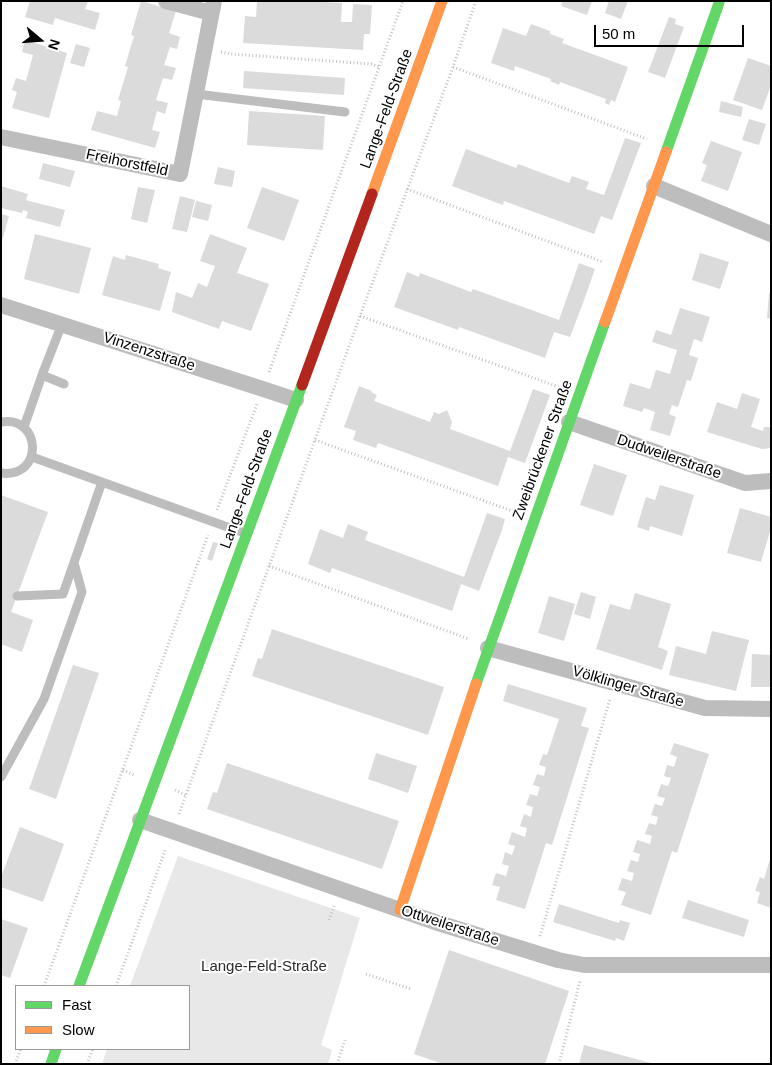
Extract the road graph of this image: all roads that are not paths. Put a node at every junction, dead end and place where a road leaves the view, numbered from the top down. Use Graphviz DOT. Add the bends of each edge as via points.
graph roads {
  1 [pos="166,1"];
  2 [pos="442,1"];
  3 [pos="721,2"];
  4 [pos="213,7"];
  5 [pos="196,94"];
  6 [pos="345,112"];
  7 [pos="1,137"];
  8 [pos="654,186"];
  9 [pos="771,234"];
  10 [pos="1,305"];
  11 [pos="62,324"];
  12 [pos="42,375"];
  13 [pos="64,384"];
  14 [pos="296,400"];
  15 [pos="1,422"];
  16 [pos="569,422"];
  17 [pos="24,427"];
  18 [pos="32,456"];
  19 [pos="1,473"];
  20 [pos="102,482"];
  21 [pos="771,482"];
  22 [pos="247,534"];
  23 [pos="74,563"];
  24 [pos="17,596"];
  25 [pos="488,648"];
  26 [pos="771,709"];
  27 [pos="1,777"];
  28 [pos="140,820"];
  29 [pos="400,910"];
  30 [pos="771,965"];
  31 [pos="79,985"];
  32 [pos="56,1050"];
  33 [pos="51,1064"];
  1 -- 4 [label="street, Freihorstfeld"];
  2 -- 14 [label="street, Lange-Feld-Straße"];
  3 -- 8 [label="street, Zweibrückener Straße"];
  4 -- 5 [label="street, Freihorstfeld"];
  5 -- 6 [label="lane"];
  5 -- 7 [label="street, Freihorstfeld" via="180,174"];
  8 -- 9 [label="street"];
  8 -- 16 [label="street, Zweibrückener Straße"];
  10 -- 11 [label="street, Vinzenzstraße"];
  11 -- 12 [label="lane"];
  11 -- 14 [label="street, Vinzenzstraße"];
  12 -- 13 [label="lane"];
  12 -- 17 [label="lane"];
  14 -- 22 [label="street, Lange-Feld-Straße"];
  15 -- 17 [label="lane" via="16,422"];
  16 -- 21 [label="street, Dudweilerstraße" via="745,482"];
  16 -- 25 [label="street, Zweibrückener Straße"];
  17 -- 18 [label="lane" via="32,440"];
  18 -- 19 [label="lane" via="21,470 12,474"];
  18 -- 20 [label="lane"];
  20 -- 22 [label="lane"];
  20 -- 23 [label="lane"];
  22 -- 28 [label="street, Lange-Feld-Straße"];
  23 -- 24 [label="lane" via="63,594"];
  23 -- 27 [label="lane" via="82,592 44,699"];
  25 -- 26 [label="street, Völklinger Straße" via="705,708"];
  25 -- 29 [label="street, Zweibrückener Straße"];
  28 -- 29 [label="street, Ottweilerstraße"];
  28 -- 31 [label="street, Lange-Feld-Straße"];
  29 -- 30 [label="street, Ottweilerstraße" via="558,960 584,965"];
  32 -- 33 [label="street"];
}
